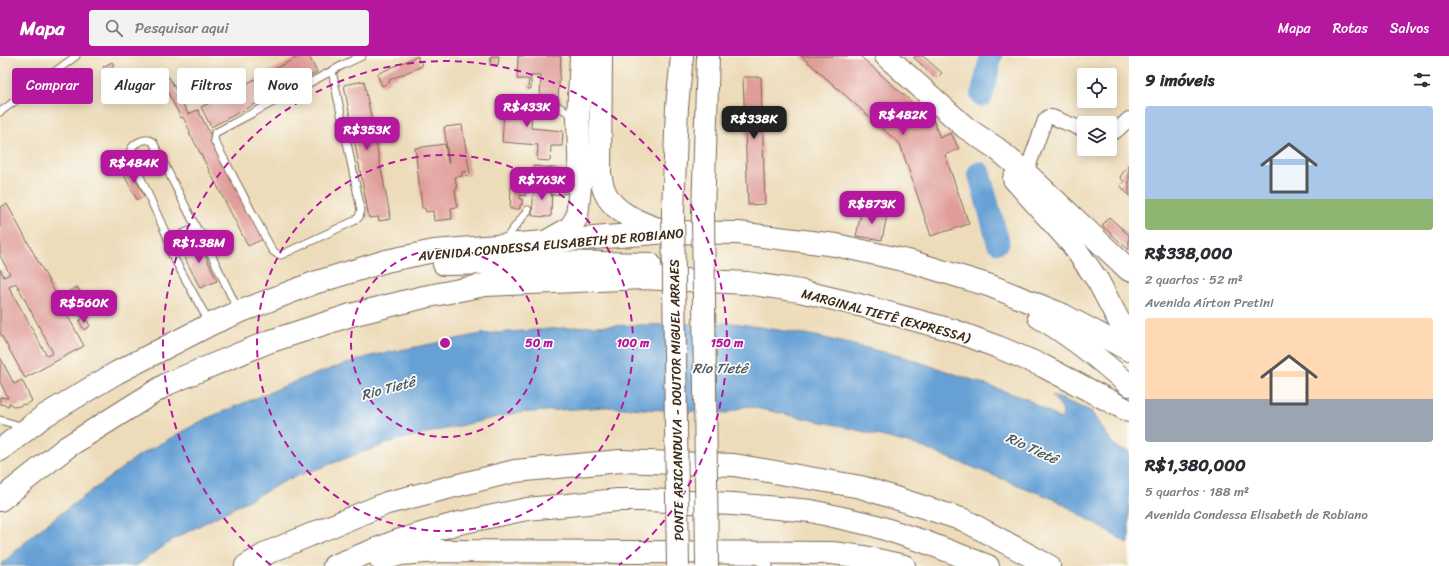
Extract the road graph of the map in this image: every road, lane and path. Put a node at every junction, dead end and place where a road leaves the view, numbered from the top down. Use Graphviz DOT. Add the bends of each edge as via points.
graph roads {
  1 [pos="76,56"];
  2 [pos="362,56"];
  3 [pos="581,56"];
  4 [pos="601,56"];
  5 [pos="667,56"];
  6 [pos="682,56"];
  7 [pos="708,56"];
  8 [pos="886,56"];
  9 [pos="332,71"];
  10 [pos="549,101"];
  11 [pos="677,106"];
  12 [pos="0,112"];
  13 [pos="578,118"];
  14 [pos="1129,119"];
  15 [pos="1077,127"];
  16 [pos="1117,130"];
  17 [pos="978,138"];
  18 [pos="1026,173"];
  19 [pos="580,187"];
  20 [pos="554,191"];
  21 [pos="528,210"];
  22 [pos="197,229"];
  23 [pos="668,232"];
  24 [pos="545,242"];
  25 [pos="170,245"];
  26 [pos="500,246"];
  27 [pos="386,261"];
  28 [pos="1129,270"];
  29 [pos="696,279"];
  30 [pos="991,286"];
  31 [pos="239,312"];
  32 [pos="211,324"];
  33 [pos="1129,340"];
  34 [pos="1129,350"];
  35 [pos="1129,385"];
  36 [pos="1129,411"];
  37 [pos="0,420"];
  38 [pos="28,428"];
  39 [pos="0,450"];
  40 [pos="0,500"];
  41 [pos="925,542"];
  42 [pos="642,552"];
  43 [pos="746,552"];
  44 [pos="246,566"];
  45 [pos="334,566"];
  46 [pos="363,566"];
  47 [pos="562,566"];
  48 [pos="678,566"];
  49 [pos="708,566"];
  50 [pos="769,566"];
  51 [pos="809,566"];
  52 [pos="904,566"];
  53 [pos="973,566"];
  54 [pos="988,566"];
  55 [pos="1049,566"];
  1 -- 12 [label="lane"];
  2 -- 9 [label="lane"];
  3 -- 13 [label="highway"];
  4 -- 23 [label="highway" via="600,174 604,191 614,205 627,216"];
  5 -- 11 [label="highway" via="667,70"];
  6 -- 11 [label="highway, PONTE ARICANDUVA - DOUTOR MIGUEL ARRAES"];
  7 -- 49 [label="highway, bridge" via="703,212"];
  8 -- 17 [label="highway"];
  9 -- 9 [label="lane" via="215,132 214,140 262,232 277,254 287,252 359,217 361,210"];
  10 -- 13 [label="lane"];
  11 -- 48 [label="highway, PONTE ARICANDUVA - DOUTOR MIGUEL ARRAES, bridge" via="672,211"];
  13 -- 19 [label="highway"];
  14 -- 16 [label="street"];
  15 -- 18 [label="street" via="1048,117"];
  17 -- 18 [label="highway" via="996,148"];
  17 -- 33 [label="highway" via="1072,244 1098,281"];
  18 -- 28 [label="highway"];
  19 -- 20 [label="lane"];
  19 -- 24 [label="highway" via="577,217 570,228"];
  21 -- 26 [label="lane"];
  22 -- 25 [label="lane" via="174,239"];
  22 -- 25 [label="lane" via="153,142 146,139 132,146 130,154"];
  22 -- 31 [label="lane"];
  23 -- 24 [label="highway, AVENIDA CONDESSA ELISABETH DE ROBIANO"];
  23 -- 30 [label="highway, AVENIDA CONDESSA ELISABETH DE ROBIANO" via="743,234 836,245 912,262"];
  24 -- 26 [label="highway, AVENIDA CONDESSA ELISABETH DE ROBIANO"];
  25 -- 32 [label="lane" via="170,251"];
  26 -- 27 [label="highway, AVENIDA CONDESSA ELISABETH DE ROBIANO" via="434,251"];
  27 -- 29 [label="highway" via="418,264 652,264 671,268"];
  27 -- 31 [label="highway, AVENIDA CONDESSA ELISABETH DE ROBIANO" via="314,283"];
  29 -- 36 [label="highway, MARGINAL TIETÊ (EXPRESSA)" via="747,283 807,293 952,330 1043,366"];
  29 -- 40 [label="highway, MARGINAL TIETÊ (EXPRESSA)" via="643,278 485,285 351,315 268,342 167,384 67,447"];
  30 -- 34 [label="highway, AVENIDA CONDESSA ELISABETH DE ROBIANO" via="1062,315"];
  30 -- 35 [label="highway" via="1056,328"];
  31 -- 32 [label="highway, AVENIDA CONDESSA ELISABETH DE ROBIANO"];
  32 -- 38 [label="highway, AVENIDA CONDESSA ELISABETH DE ROBIANO" via="116,373"];
  37 -- 38 [label="lane"];
  38 -- 39 [label="highway, AVENIDA CONDESSA ELISABETH DE ROBIANO"];
  41 -- 45 [label="highway" via="873,525 811,511 733,504 618,500 527,509 455,524 397,541"];
  41 -- 53 [label="highway"];
  41 -- 54 [label="highway"];
  42 -- 43 [label="highway"];
  42 -- 46 [label="highway" via="438,551 401,554"];
  42 -- 47 [label="highway" via="632,559"];
  43 -- 50 [label="lane"];
  43 -- 51 [label="highway"];
  43 -- 52 [label="highway" via="832,553"];
  44 -- 55 [label="highway" via="269,552 387,503 515,471 620,461 734,465 861,487 964,520"];
}
